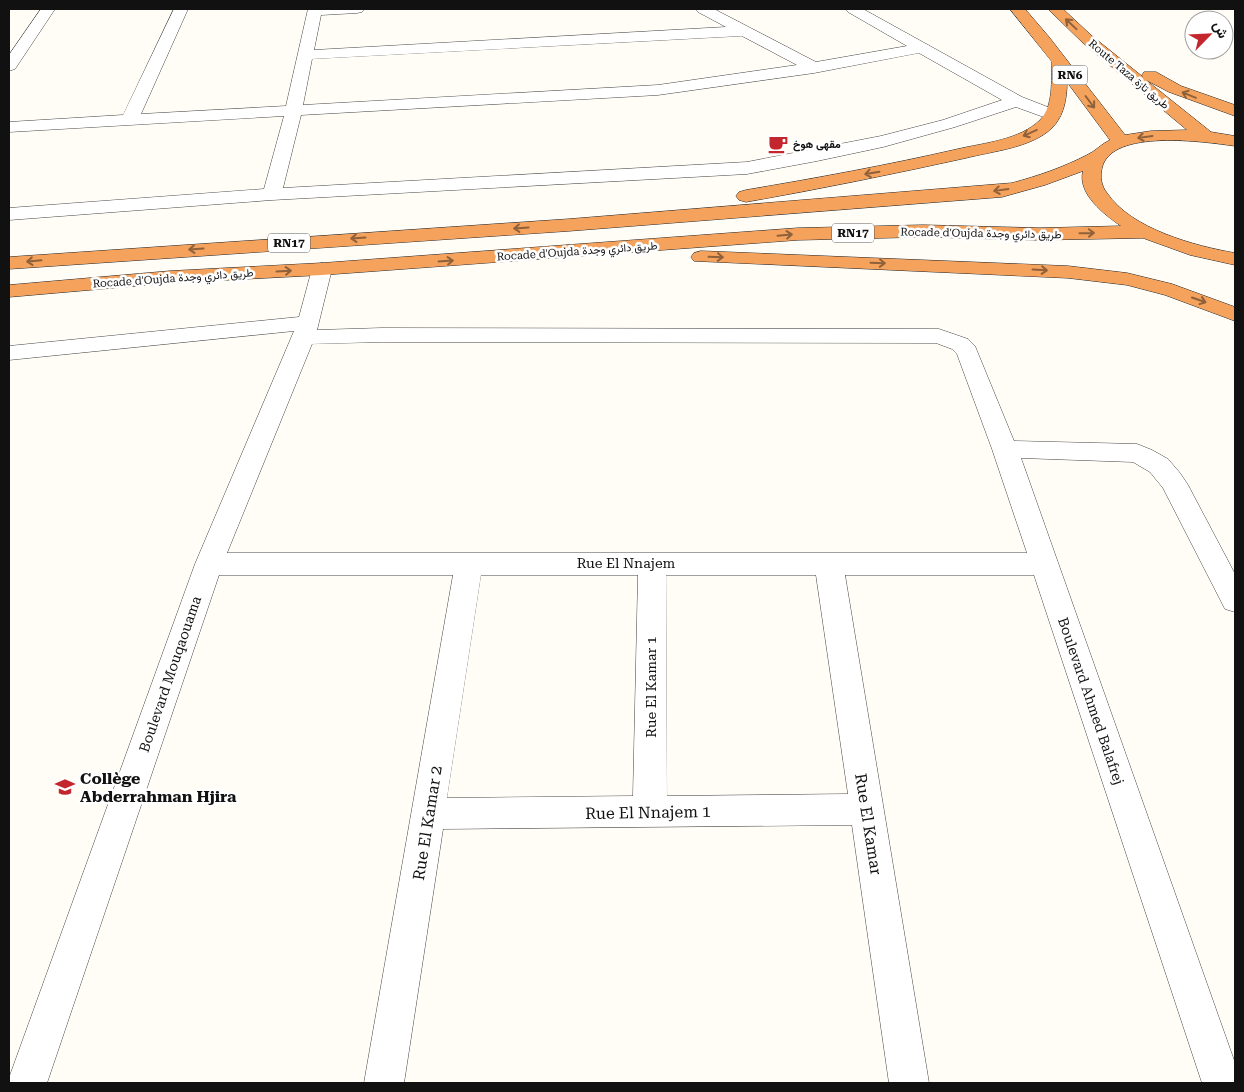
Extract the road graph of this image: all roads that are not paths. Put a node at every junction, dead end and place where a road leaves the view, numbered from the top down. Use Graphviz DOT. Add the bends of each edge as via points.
graph roads {
  1 [pos="48,9"];
  2 [pos="181,9"];
  3 [pos="357,9"];
  4 [pos="703,9"];
  5 [pos="853,9"];
  6 [pos="1017,9"];
  7 [pos="1055,9"];
  8 [pos="315,10"];
  9 [pos="744,31"];
  10 [pos="1087,39"];
  11 [pos="920,48"];
  12 [pos="306,55"];
  13 [pos="1060,62"];
  14 [pos="9,66"];
  15 [pos="814,68"];
  16 [pos="1016,101"];
  17 [pos="294,109"];
  18 [pos="1235,111"];
  19 [pos="1052,116"];
  20 [pos="130,119"];
  21 [pos="9,127"];
  22 [pos="1205,136"];
  23 [pos="1235,141"];
  24 [pos="1121,142"];
  25 [pos="1096,158"];
  26 [pos="272,194"];
  27 [pos="9,214"];
  28 [pos="569,225"];
  29 [pos="1145,232"];
  30 [pos="562,253"];
  31 [pos="1235,258"];
  32 [pos="9,263"];
  33 [pos="322,269"];
  34 [pos="9,291"];
  35 [pos="1235,314"];
  36 [pos="306,330"];
  37 [pos="9,353"];
  38 [pos="1005,449"];
  39 [pos="469,563"];
  40 [pos="652,563"];
  41 [pos="209,564"];
  42 [pos="1044,564"];
  43 [pos="829,566"];
  44 [pos="1235,601"];
  45 [pos="867,809"];
  46 [pos="650,812"];
  47 [pos="428,814"];
  48 [pos="27,1083"];
  49 [pos="384,1083"];
  50 [pos="909,1083"];
  51 [pos="1222,1083"];
  1 -- 14 [label="street"];
  2 -- 20 [label="street"];
  3 -- 8 [label="street"];
  4 -- 9 [label="street"];
  5 -- 11 [label="street"];
  6 -- 13 [label="highway, RN6"];
  10 -- 7 [label="highway, Route Taza طريق تازة / RN6, one-way"];
  8 -- 12 [label="street"];
  9 -- 12 [label="street"];
  9 -- 15 [label="street"];
  18 -- 10 [label="highway, one-way" via="1175,89"];
  10 -- 22 [label="highway, Route Taza طريق تازة / RN6"];
  11 -- 15 [label="street"];
  11 -- 16 [label="street"];
  12 -- 17 [label="street"];
  13 -- 19 [label="highway" via="1057,105"];
  13 -- 24 [label="highway, RN6, one-way"];
  15 -- 17 [label="street" via="658,90"];
  16 -- 19 [label="street"];
  16 -- 26 [label="street" via="934,130 820,156 747,168"];
  17 -- 20 [label="street"];
  17 -- 26 [label="street"];
  19 -- 28 [label="highway, one-way" via="1037,130 1023,136 885,171"];
  20 -- 21 [label="street"];
  22 -- 23 [label="highway, RN6"];
  22 -- 24 [label="highway, RN6, one-way" via="1159,135"];
  24 -- 25 [label="highway, RN6"];
  25 -- 28 [label="highway, Rocade d'Oujda طريق دائري وجدة / RN17, one-way" via="1032,185 1002,191"];
  25 -- 29 [label="highway" via="1091,175 1097,193 1115,213"];
  26 -- 27 [label="street"];
  28 -- 32 [label="highway, Rocade d'Oujda طريق دائري وجدة / RN17, one-way"];
  30 -- 29 [label="highway, Rocade d'Oujda طريق دائري وجدة / RN17, one-way" via="798,234"];
  29 -- 31 [label="highway" via="1183,247"];
  33 -- 30 [label="highway, Rocade d'Oujda طريق دائري وجدة / RN17, one-way"];
  30 -- 35 [label="highway, one-way" via="1068,272 1127,279 1172,290"];
  34 -- 33 [label="highway, Rocade d'Oujda طريق دائري وجدة / RN17, one-way" via="170,277"];
  33 -- 36 [label="street, Boulevard Mouqaouama"];
  36 -- 37 [label="street"];
  36 -- 38 [label="street, Boulevard Ahmed Balafrej" via="382,335 939,336 960,344 966,351"];
  36 -- 41 [label="street, Boulevard Mouqaouama"];
  38 -- 42 [label="street, Boulevard Ahmed Balafrej"];
  38 -- 44 [label="street" via="1138,453 1152,459 1168,473"];
  39 -- 40 [label="street, Rue El Nnajem"];
  39 -- 41 [label="street, Rue El Nnajem"];
  39 -- 47 [label="street, Rue El Kamar 2"];
  40 -- 43 [label="street, Rue El Nnajem"];
  40 -- 46 [label="street, Rue El Kamar 1"];
  41 -- 48 [label="street, Boulevard Mouqaouama"];
  42 -- 43 [label="street, Rue El Nnajem"];
  42 -- 51 [label="street, Boulevard Ahmed Balafrej"];
  43 -- 45 [label="street, Rue El Kamar"];
  45 -- 46 [label="street, Rue El Nnajem 1"];
  45 -- 50 [label="street, Rue El Kamar"];
  46 -- 47 [label="street, Rue El Nnajem 1"];
  47 -- 49 [label="street, Rue El Kamar 2"];
}
